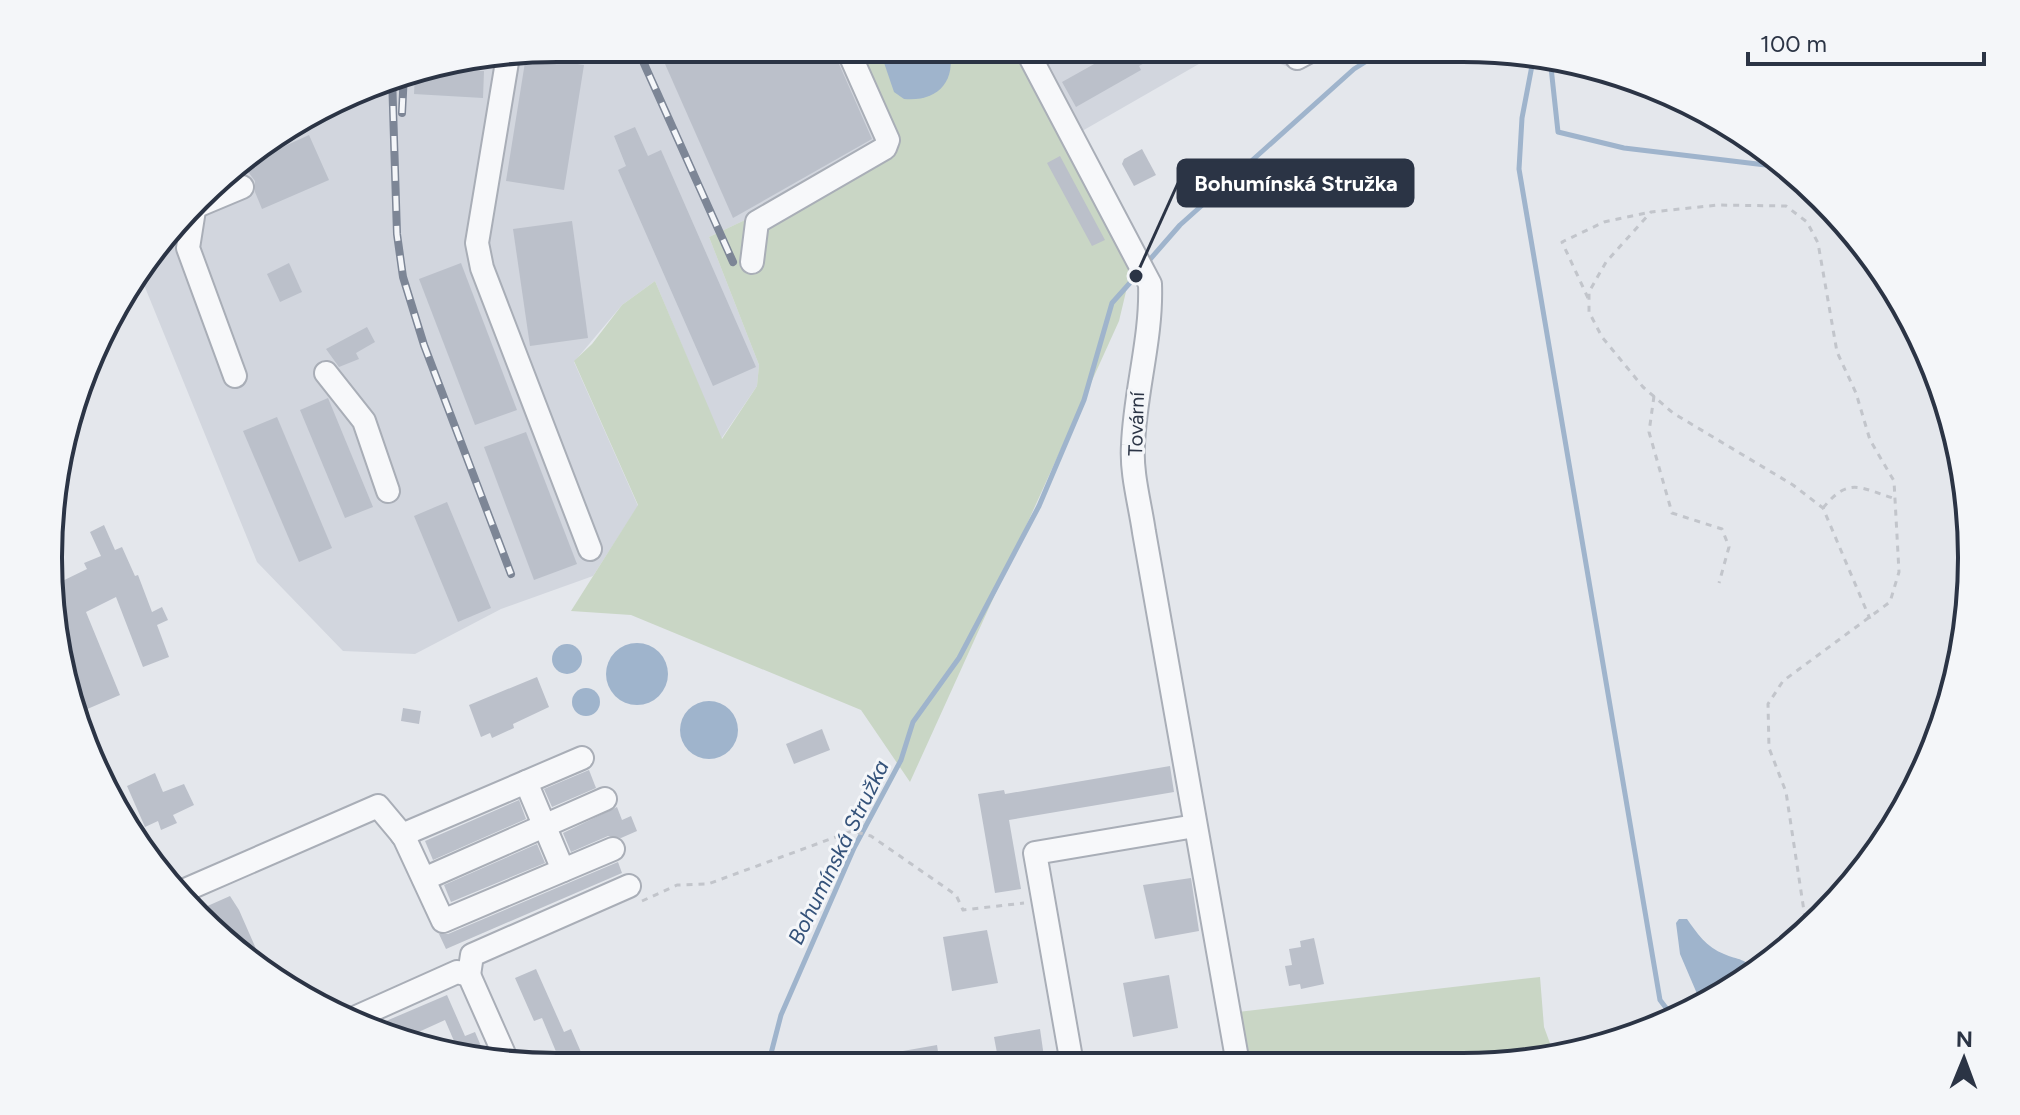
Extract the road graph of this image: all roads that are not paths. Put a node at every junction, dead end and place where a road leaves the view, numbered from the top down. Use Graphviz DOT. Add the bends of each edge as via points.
graph roads {
  1 [pos="853,62"];
  2 [pos="1033,62"];
  3 [pos="507,65"];
  4 [pos="242,187"];
  5 [pos="218,197"];
  6 [pos="192,224"];
  7 [pos="752,262"];
  8 [pos="326,373"];
  9 [pos="235,376"];
  10 [pos="388,491"];
  11 [pos="590,549"];
  12 [pos="582,758"];
  13 [pos="526,782"];
  14 [pos="605,799"];
  15 [pos="545,826"];
  16 [pos="1195,826"];
  17 [pos="402,835"];
  18 [pos="613,849"];
  19 [pos="563,870"];
  20 [pos="424,879"];
  21 [pos="189,888"];
  22 [pos="632,895"];
  23 [pos="469,975"];
  24 [pos="364,1013"];
  25 [pos="502,1050"];
  26 [pos="1070,1053"];
  27 [pos="1236,1053"];
  1 -- 7 [label="street" via="888,140 885,148 757,222"];
  2 -- 16 [label="street, Tovární" via="1150,284 1151,318 1138,378 1132,450"];
  3 -- 11 [label="street" via="477,243"];
  4 -- 5 [label="street"];
  6 -- 9 [label="street" via="188,248"];
  8 -- 10 [label="street" via="364,421"];
  12 -- 13 [label="street"];
  13 -- 15 [label="street"];
  13 -- 17 [label="street"];
  14 -- 15 [label="street"];
  15 -- 19 [label="street"];
  15 -- 20 [label="street"];
  16 -- 26 [label="street" via="1035,853"];
  16 -- 27 [label="street, Tovární"];
  17 -- 20 [label="street"];
  17 -- 21 [label="street" via="378,806"];
  18 -- 19 [label="street"];
  19 -- 20 [label="street" via="443,921"];
  22 -- 23 [label="street" via="472,955"];
  23 -- 24 [label="street" via="457,972"];
  23 -- 25 [label="street"];
}
